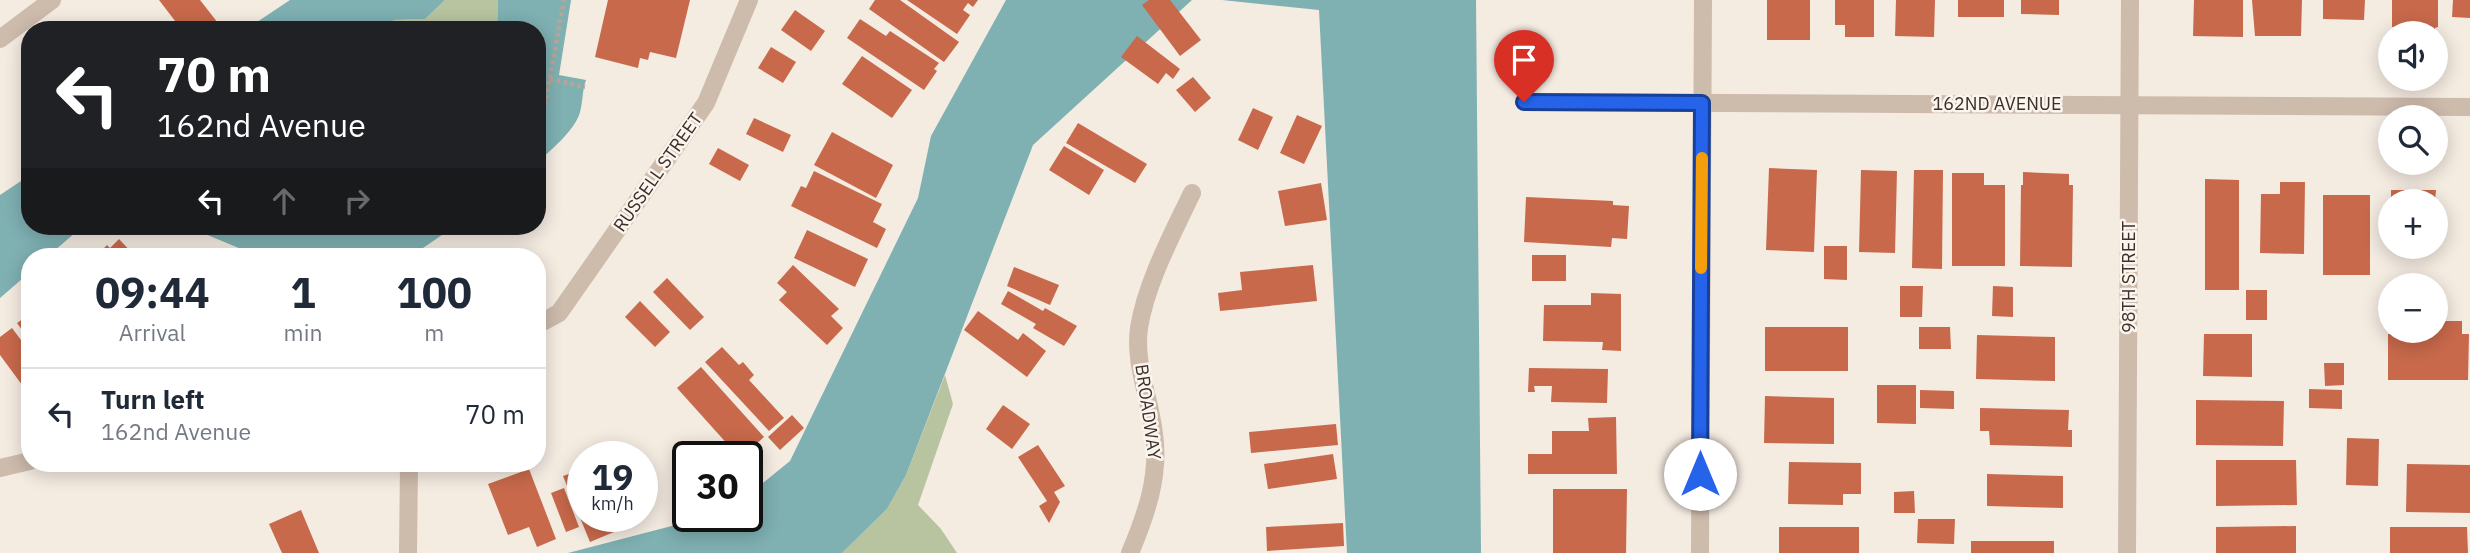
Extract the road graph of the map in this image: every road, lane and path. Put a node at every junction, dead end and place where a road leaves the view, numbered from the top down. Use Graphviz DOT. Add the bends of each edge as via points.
graph roads {
  1 [pos="52,0"];
  2 [pos="564,0"];
  3 [pos="750,0"];
  4 [pos="1703,0"];
  5 [pos="2130,0"];
  6 [pos="24,21"];
  7 [pos="21,23"];
  8 [pos="0,39"];
  9 [pos="550,79"];
  10 [pos="585,87"];
  11 [pos="546,99"];
  12 [pos="1524,102"];
  13 [pos="1702,103"];
  14 [pos="2130,105"];
  15 [pos="2470,107"];
  16 [pos="1192,192"];
  17 [pos="546,320"];
  18 [pos="21,463"];
  19 [pos="0,468"];
  20 [pos="409,472"];
  21 [pos="408,553"];
  22 [pos="1130,553"];
  23 [pos="1700,553"];
  24 [pos="2127,553"];
  1 -- 6 [label="street"];
  2 -- 9 [label="path"];
  3 -- 17 [label="street, RUSSELL STREET" via="706,103 559,313"];
  4 -- 13 [label="street"];
  5 -- 14 [label="street, 98TH STREET"];
  7 -- 8 [label="street"];
  9 -- 10 [label="path"];
  9 -- 11 [label="path"];
  12 -- 13 [label="street, 162ND AVENUE"];
  13 -- 14 [label="street, 162ND AVENUE"];
  13 -- 23 [label="street"];
  14 -- 15 [label="street, 162ND AVENUE"];
  14 -- 24 [label="street, 98TH STREET"];
  16 -- 22 [label="street, BROADWAY" via="1157,266 1139,328 1141,378 1157,463 1144,519"];
  18 -- 19 [label="street"];
  20 -- 21 [label="street"];
}
